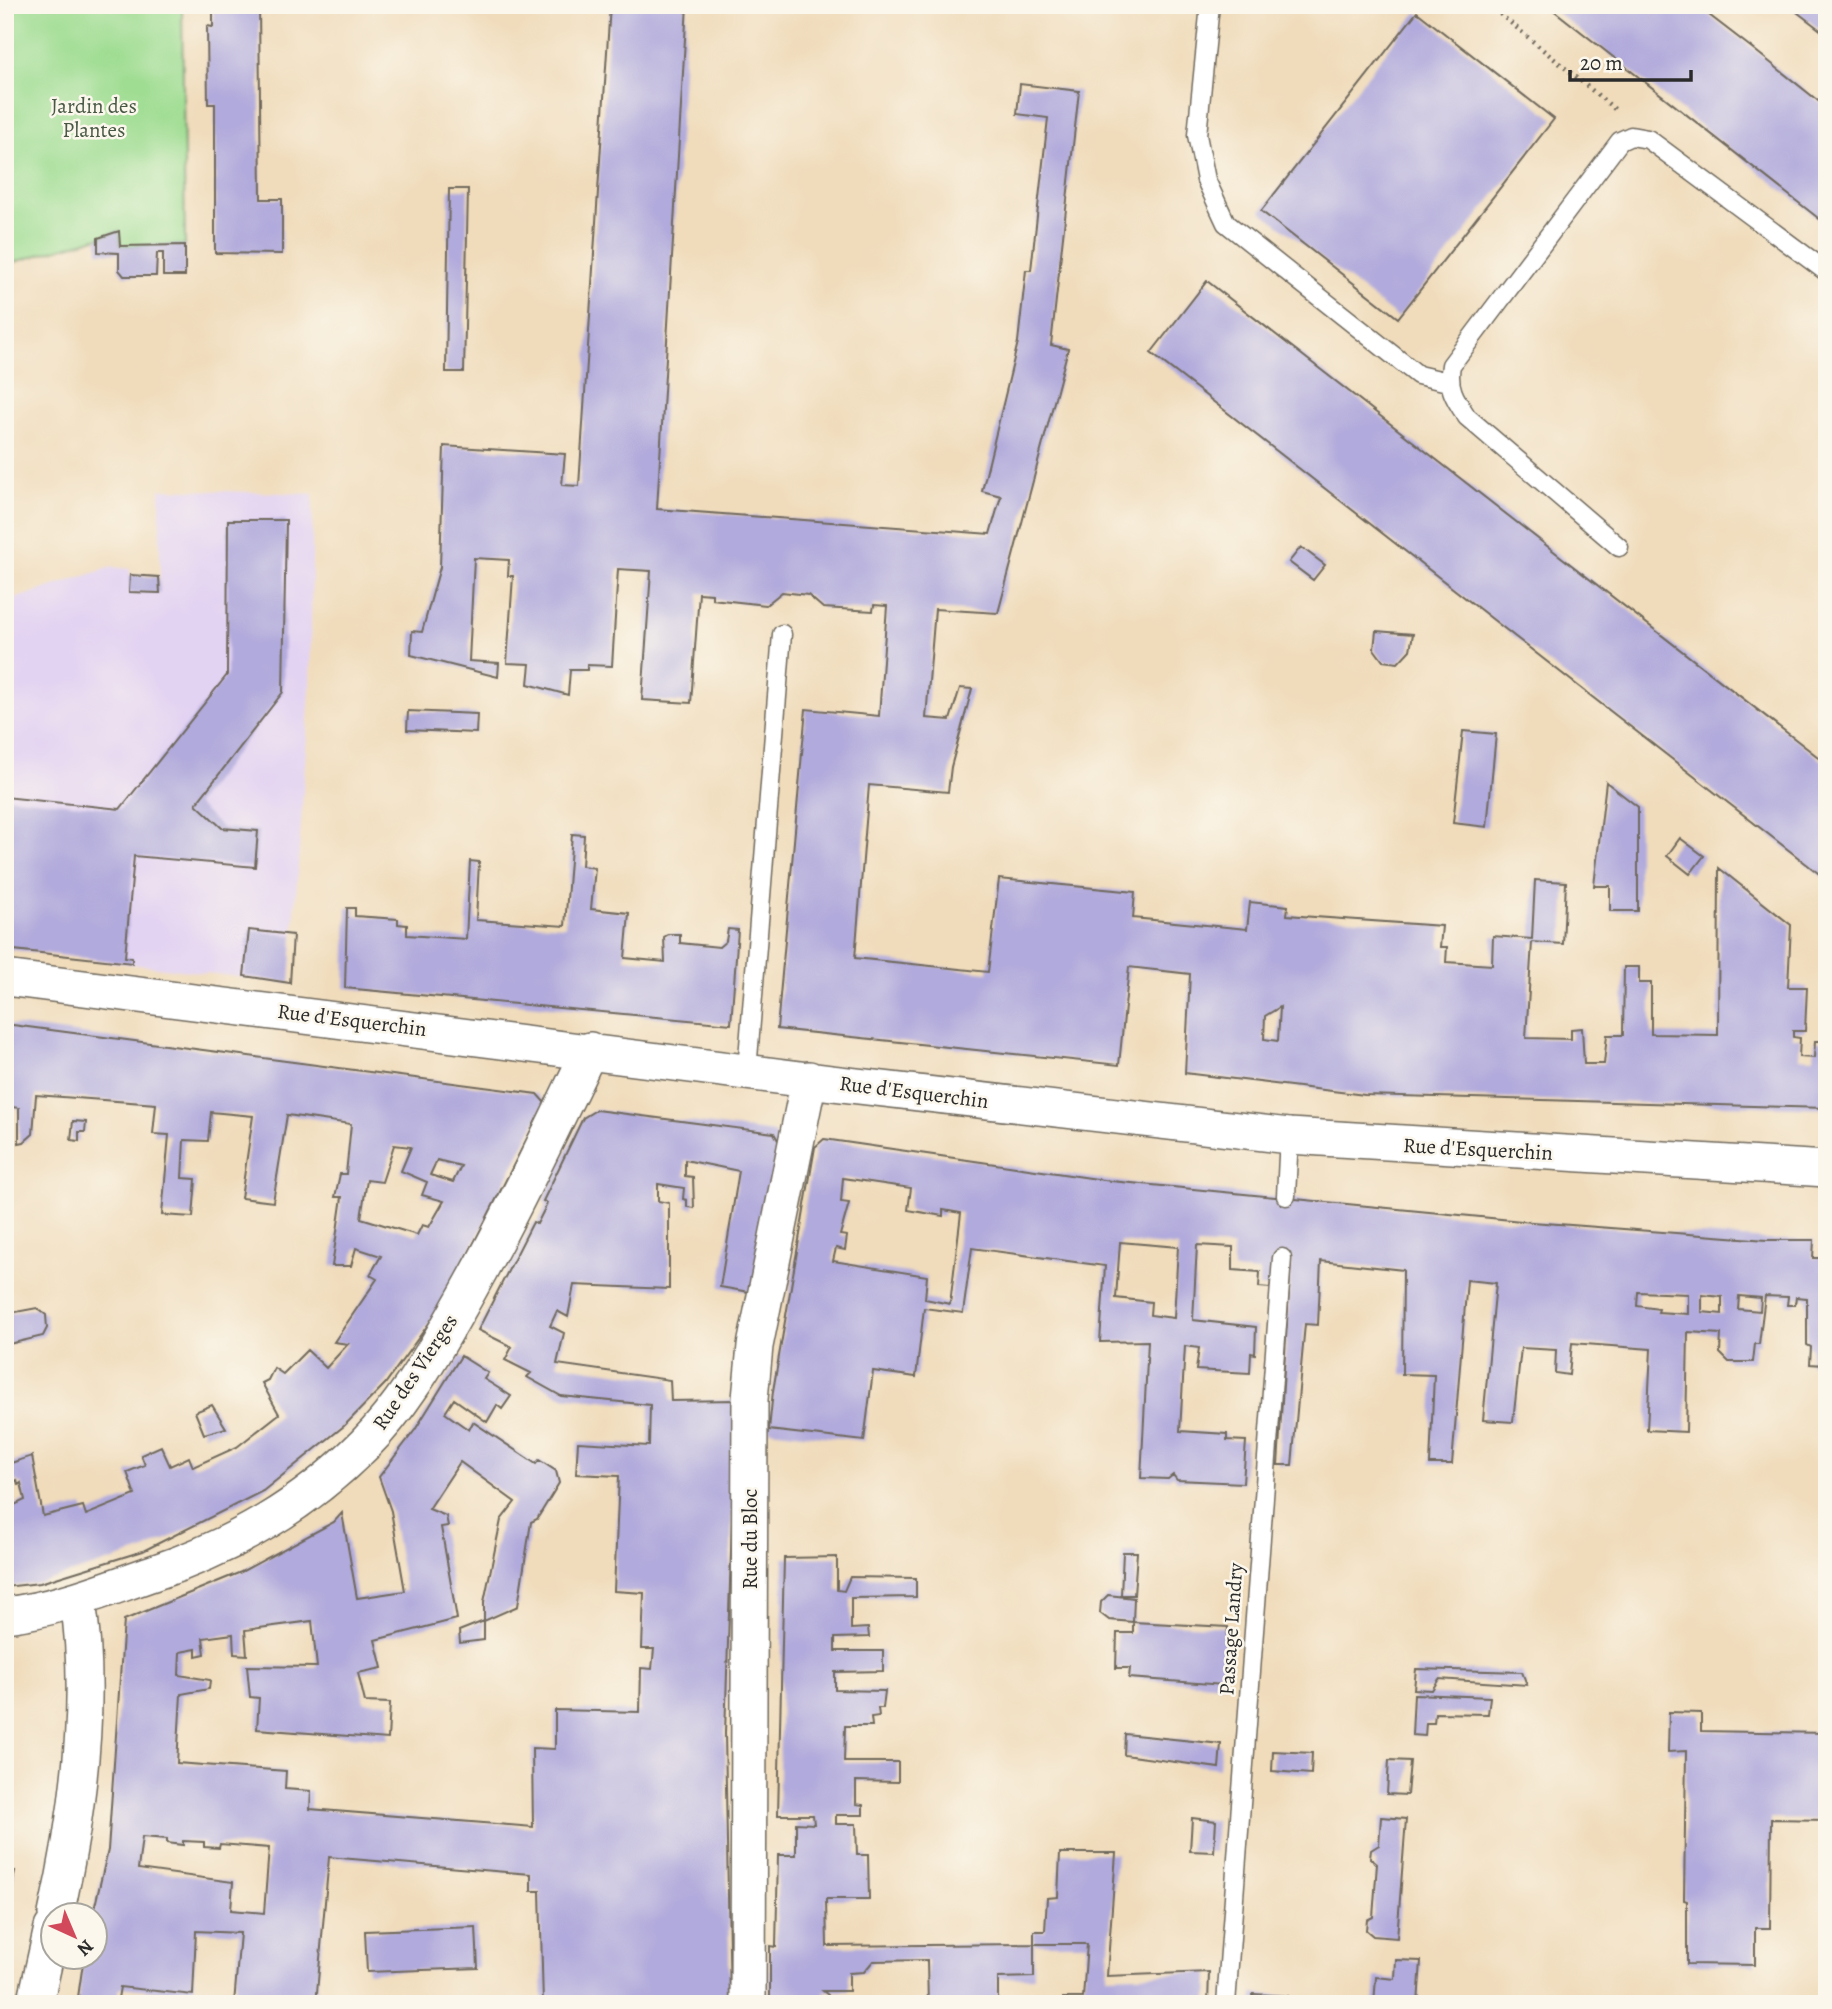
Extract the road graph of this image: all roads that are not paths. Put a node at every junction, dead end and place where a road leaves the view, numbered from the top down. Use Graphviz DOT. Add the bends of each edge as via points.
graph roads {
  1 [pos="1210,5"];
  2 [pos="1827,272"];
  3 [pos="1448,382"];
  4 [pos="1619,547"];
  5 [pos="782,634"];
  6 [pos="5,978"];
  7 [pos="590,1050"];
  8 [pos="747,1071"];
  9 [pos="809,1079"];
  10 [pos="1289,1136"];
  11 [pos="1827,1169"];
  12 [pos="1286,1196"];
  13 [pos="1282,1258"];
  14 [pos="78,1601"];
  15 [pos="5,1615"];
  16 [pos="58,1900"];
  17 [pos="43,1970"];
  18 [pos="35,2004"];
  19 [pos="748,2004"];
  20 [pos="1226,2004"];
  1 -- 3 [label="lane" via="1197,135 1206,180 1226,223 1418,375"];
  2 -- 3 [label="lane" via="1648,139 1631,136 1620,141 1451,365"];
  3 -- 4 [label="lane" via="1467,417"];
  5 -- 8 [label="lane"];
  6 -- 7 [label="street, Rue d'Esquerchin"];
  7 -- 8 [label="street, Rue d'Esquerchin"];
  7 -- 14 [label="street, Rue des Vierges" via="477,1276 408,1391 366,1444 313,1491 240,1539"];
  8 -- 9 [label="street, Rue d'Esquerchin"];
  9 -- 10 [label="street, Rue d'Esquerchin"];
  9 -- 19 [label="street, Rue du Bloc" via="755,1346 750,1399"];
  10 -- 11 [label="street, Rue d'Esquerchin"];
  10 -- 12 [label="lane"];
  13 -- 20 [label="lane, Passage Landry"];
  14 -- 15 [label="street, Rue des Vierges"];
  14 -- 16 [label="street" via="83,1634 81,1743 72,1835"];
  17 -- 18 [label="street"];
}
